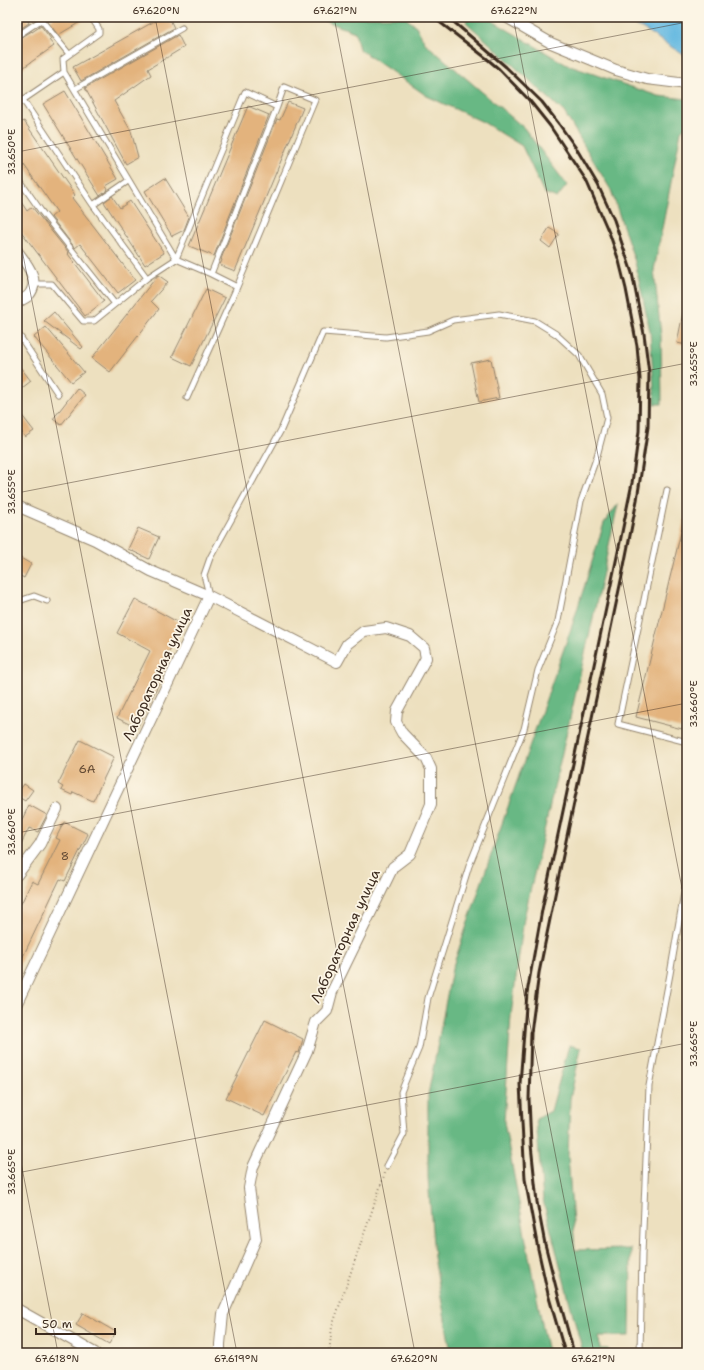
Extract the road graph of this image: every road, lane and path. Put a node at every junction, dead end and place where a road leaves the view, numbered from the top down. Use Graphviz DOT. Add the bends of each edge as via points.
graph roads {
  1 [pos="91,17"];
  2 [pos="506,17"];
  3 [pos="40,19"];
  4 [pos="182,28"];
  5 [pos="17,36"];
  6 [pos="69,54"];
  7 [pos="64,72"];
  8 [pos="687,84"];
  9 [pos="74,89"];
  10 [pos="23,100"];
  11 [pos="17,104"];
  12 [pos="277,106"];
  13 [pos="17,177"];
  14 [pos="128,181"];
  15 [pos="93,205"];
  16 [pos="18,253"];
  17 [pos="176,259"];
  18 [pos="210,274"];
  19 [pos="147,278"];
  20 [pos="33,284"];
  21 [pos="237,287"];
  22 [pos="17,303"];
  23 [pos="115,304"];
  24 [pos="17,332"];
  25 [pos="58,394"];
  26 [pos="187,398"];
  27 [pos="667,490"];
  28 [pos="17,506"];
  29 [pos="210,596"];
  30 [pos="47,602"];
  31 [pos="17,606"];
  32 [pos="687,742"];
  33 [pos="687,759"];
  34 [pos="687,764"];
  35 [pos="57,809"];
  36 [pos="17,875"];
  37 [pos="687,875"];
  38 [pos="21,985"];
  39 [pos="17,1003"];
  40 [pos="387,1166"];
  41 [pos="17,1309"];
  42 [pos="95,1353"];
  43 [pos="220,1353"];
  44 [pos="329,1353"];
  45 [pos="640,1353"];
  1 -- 6 [label="lane" via="99,33"];
  2 -- 8 [label="street" via="551,43 616,70 647,79"];
  3 -- 5 [label="lane"];
  3 -- 6 [label="lane"];
  4 -- 9 [label="lane"];
  6 -- 7 [label="lane" via="63,59"];
  7 -- 9 [label="lane"];
  7 -- 10 [label="lane"];
  9 -- 14 [label="lane"];
  10 -- 11 [label="lane"];
  10 -- 15 [label="lane"];
  12 -- 17 [label="lane" via="245,92"];
  12 -- 18 [label="lane"];
  12 -- 21 [label="lane" via="284,87 315,100"];
  13 -- 23 [label="lane"];
  14 -- 15 [label="lane"];
  14 -- 17 [label="lane"];
  15 -- 19 [label="lane"];
  16 -- 20 [label="street" via="32,270"];
  17 -- 18 [label="lane"];
  17 -- 19 [label="lane"];
  18 -- 21 [label="lane"];
  19 -- 23 [label="lane"];
  20 -- 22 [label="street" via="28,295"];
  20 -- 23 [label="lane" via="52,284 83,321 94,321"];
  21 -- 26 [label="lane"];
  24 -- 25 [label="lane"];
  27 -- 32 [label="lane" via="618,724"];
  28 -- 29 [label="street, Лабораторная улица" via="95,540 151,571"];
  29 -- 38 [label="street, Лабораторная улица"];
  29 -- 40 [label="lane" via="204,574 210,558 281,430 323,332 386,337 428,331 452,320 499,314 535,321 556,334 579,355 602,394 607,418 581,501 558,621 538,670 524,729 467,873 428,998 420,1048 402,1092 404,1134"];
  29 -- 43 [label="street, Лабораторная улица" via="338,662 347,644 364,631 386,628 410,636 424,648 426,658 397,711 396,722 402,733 426,758 431,769 432,786 431,804 410,854 393,867 332,992 327,1011 316,1022 307,1051 253,1167 248,1188 256,1239 223,1314"];
  30 -- 31 [label="lane" via="34,596 19,601"];
  33 -- 34 [label="lane"];
  35 -- 36 [label="street" via="40,844"];
  37 -- 45 [label="lane" via="650,1086"];
  38 -- 39 [label="street, Лабораторная улица"];
  40 -- 44 [label="path" via="332,1328"];
  41 -- 42 [label="street"];
}
